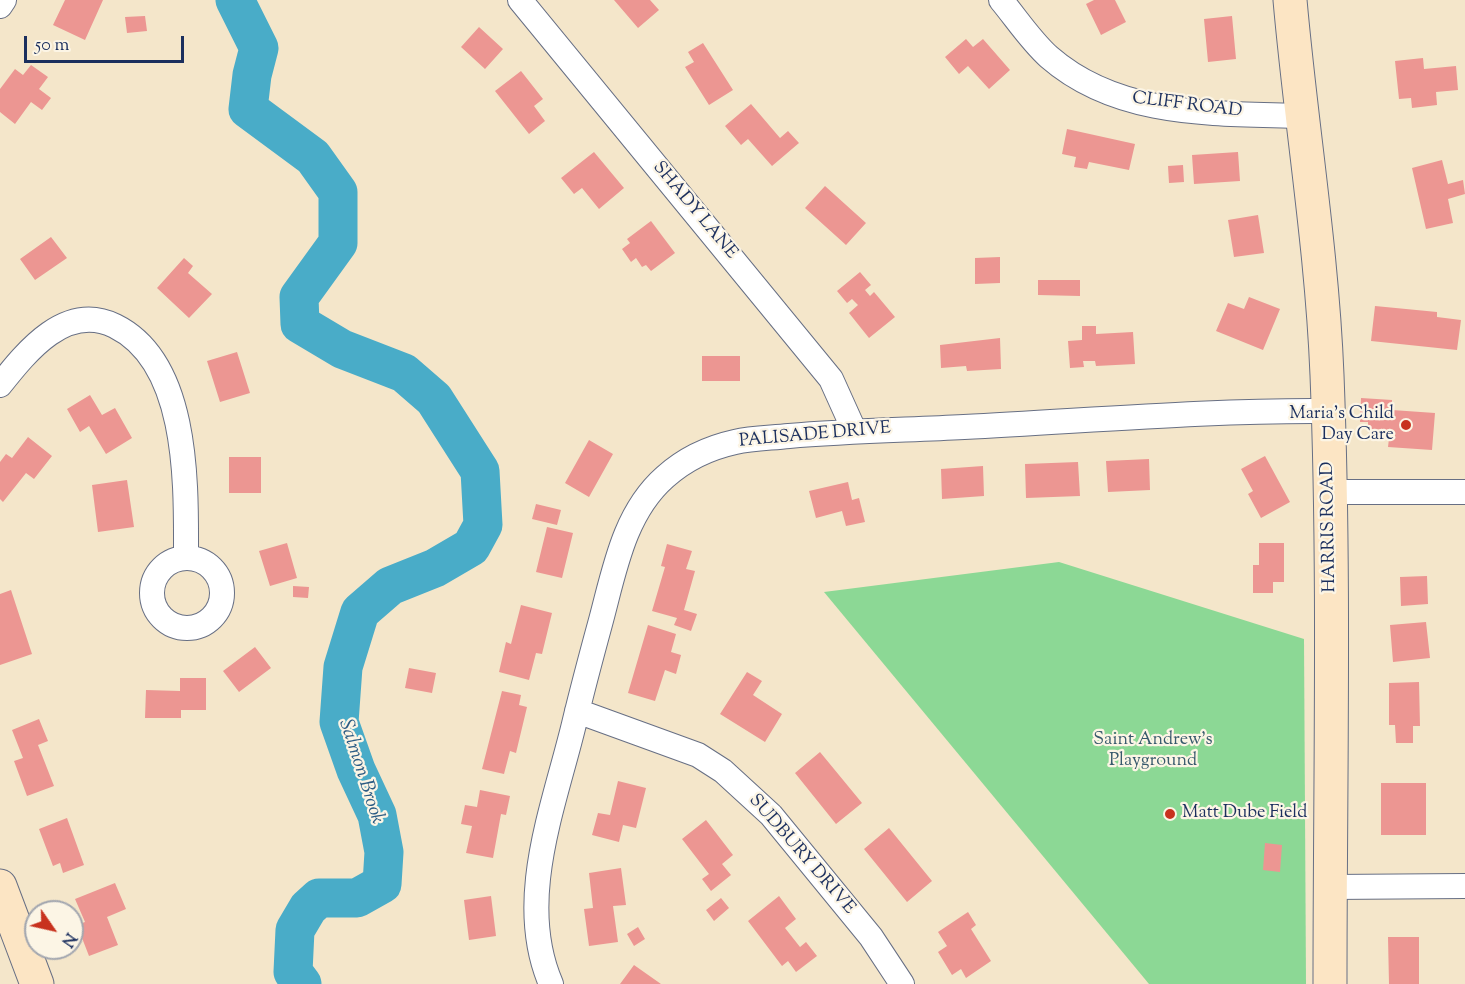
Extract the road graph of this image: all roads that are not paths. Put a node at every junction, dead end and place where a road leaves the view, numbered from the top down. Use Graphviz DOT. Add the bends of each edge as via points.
graph roads {
  1 [pos="4,0"];
  2 [pos="520,0"];
  3 [pos="1001,0"];
  4 [pos="1290,0"];
  5 [pos="0,6"];
  6 [pos="1302,116"];
  7 [pos="0,385"];
  8 [pos="1328,411"];
  9 [pos="854,430"];
  10 [pos="1331,492"];
  11 [pos="1465,492"];
  12 [pos="186,558"];
  13 [pos="577,711"];
  14 [pos="0,886"];
  15 [pos="1465,886"];
  16 [pos="1331,887"];
  17 [pos="37,984"];
  18 [pos="551,984"];
  19 [pos="903,984"];
  20 [pos="1330,984"];
  1 -- 5 [label="street"];
  2 -- 9 [label="street, SHADY LANE" via="831,379"];
  3 -- 6 [label="street, CLIFF ROAD" via="1046,54 1079,79 1109,94 1157,107"];
  4 -- 6 [label="street, HARRIS ROAD"];
  6 -- 8 [label="street, HARRIS ROAD" via="1320,276"];
  7 -- 12 [label="street" via="41,339 73,322 109,323 138,341 158,369 175,416 183,462"];
  8 -- 9 [label="street, PALISADE DRIVE" via="1215,412"];
  8 -- 10 [label="street, HARRIS ROAD"];
  9 -- 13 [label="street, PALISADE DRIVE" via="736,441 688,459 663,478 636,512 621,546"];
  10 -- 11 [label="street"];
  10 -- 16 [label="street, HARRIS ROAD"];
  13 -- 18 [label="street, PALISADE DRIVE" via="538,872 536,923 542,963"];
  13 -- 19 [label="street, SUDBURY DRIVE" via="698,755 723,771 771,815 871,937"];
  14 -- 17 [label="street"];
  15 -- 16 [label="street"];
  16 -- 20 [label="street, HARRIS ROAD"];
}
